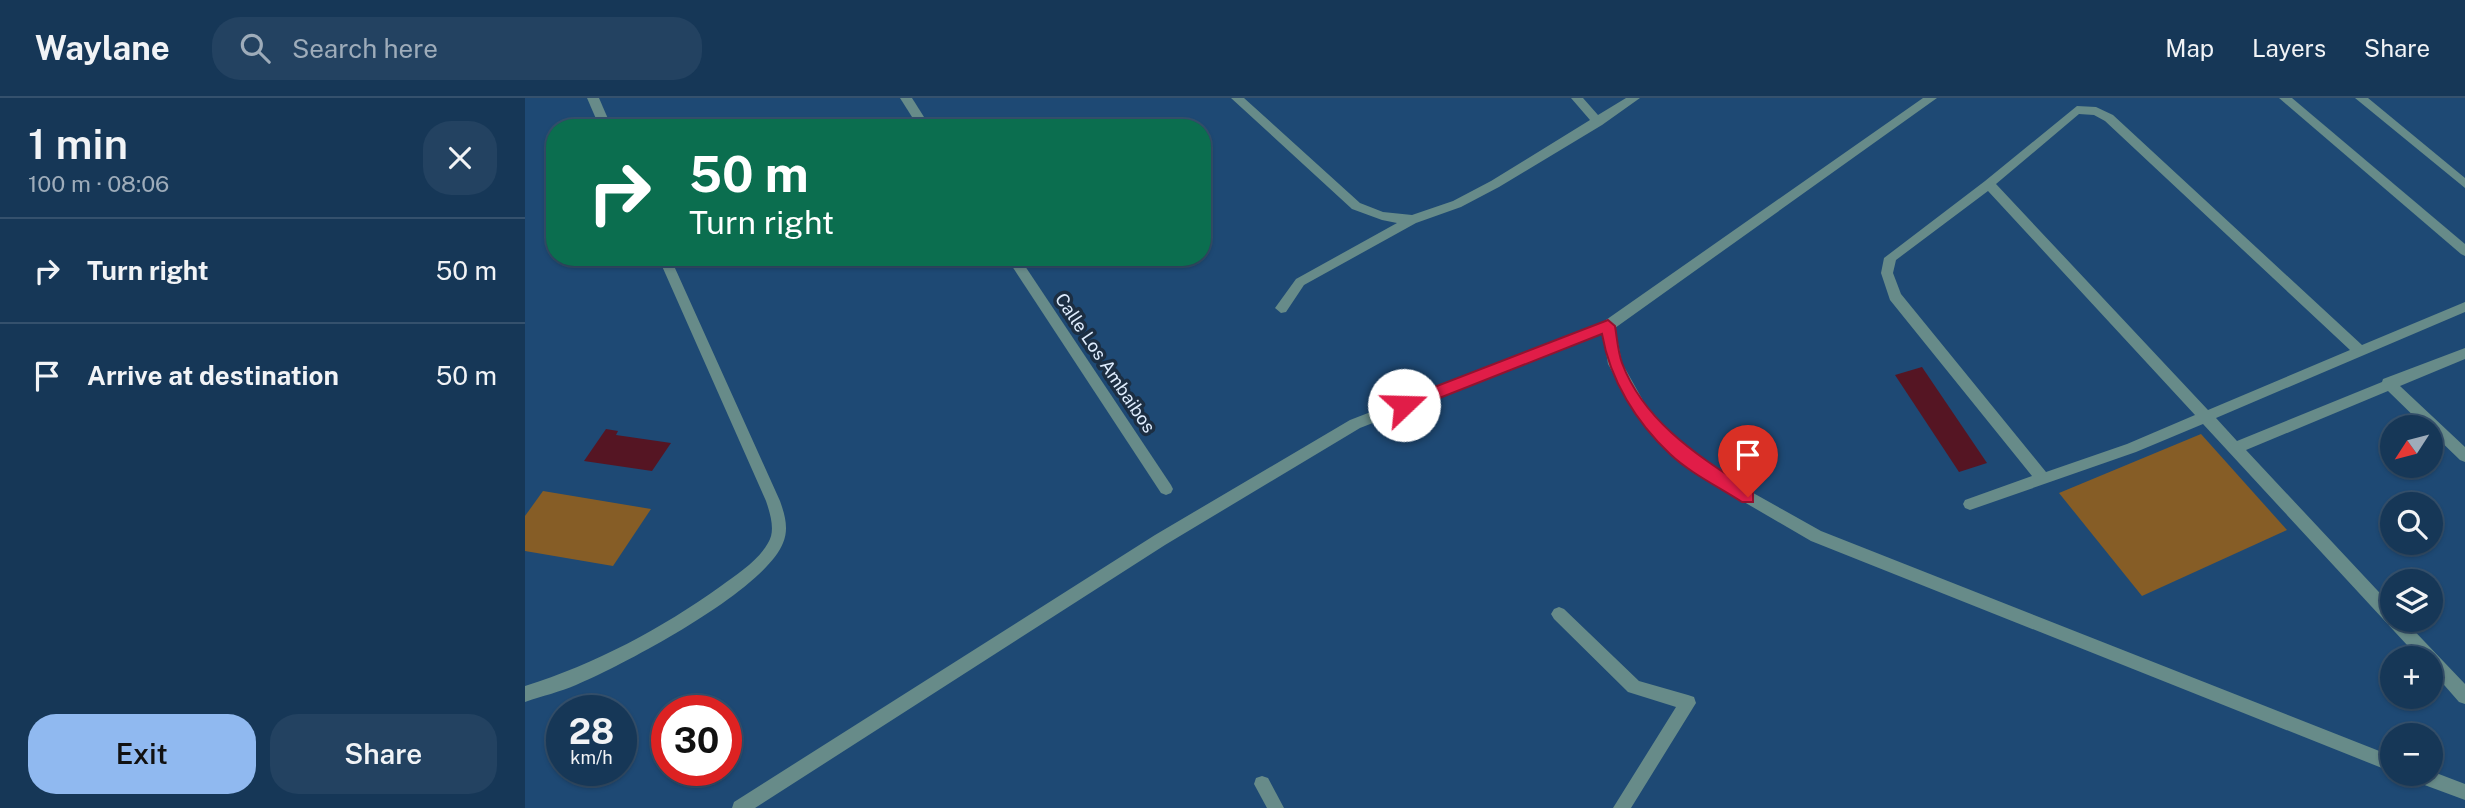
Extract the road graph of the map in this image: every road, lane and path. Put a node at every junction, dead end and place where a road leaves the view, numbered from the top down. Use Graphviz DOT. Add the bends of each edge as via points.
graph roads {
  1 [pos="593,98"];
  2 [pos="906,98"];
  3 [pos="1237,98"];
  4 [pos="1577,98"];
  5 [pos="1634,98"];
  6 [pos="1931,98"];
  7 [pos="2285,98"];
  8 [pos="2361,98"];
  9 [pos="602,119"];
  10 [pos="919,119"];
  11 [pos="1598,122"];
  12 [pos="1989,184"];
  13 [pos="2465,184"];
  14 [pos="1412,220"];
  15 [pos="2465,251"];
  16 [pos="668,266"];
  17 [pos="1017,266"];
  18 [pos="2465,307"];
  19 [pos="1281,308"];
  20 [pos="1608,326"];
  21 [pos="2359,350"];
  22 [pos="2465,353"];
  23 [pos="2388,383"];
  24 [pos="2206,415"];
  25 [pos="2236,448"];
  26 [pos="2465,456"];
  27 [pos="2043,479"];
  28 [pos="1166,489"];
  29 [pos="1970,504"];
  30 [pos="2380,604"];
  31 [pos="1559,614"];
  32 [pos="2406,632"];
  33 [pos="2419,646"];
  34 [pos="2443,672"];
  35 [pos="525,694"];
  36 [pos="2465,696"];
  37 [pos="2380,759"];
  38 [pos="1262,784"];
  39 [pos="2443,784"];
  40 [pos="2465,792"];
  41 [pos="740,808"];
  42 [pos="1276,808"];
  43 [pos="1621,808"];
  1 -- 9 [label="street"];
  2 -- 10 [label="street"];
  3 -- 14 [label="street" via="1356,206"];
  4 -- 11 [label="street"];
  5 -- 11 [label="street"];
  6 -- 20 [label="street"];
  7 -- 15 [label="street"];
  8 -- 13 [label="street"];
  11 -- 14 [label="street" via="1495,184"];
  12 -- 21 [label="street" via="2077,110 2096,111 2109,118"];
  12 -- 24 [label="street"];
  12 -- 27 [label="street" via="1890,258 1887,273 1895,296"];
  14 -- 19 [label="street" via="1300,282"];
  16 -- 35 [label="street" via="773,501 781,523 775,546 750,574 714,600 572,678"];
  17 -- 28 [label="street, Calle Los Ambaibos"];
  18 -- 21 [label="street"];
  20 -- 37 [label="street" via="1621,375 1640,408 1677,450 1725,484 1816,536"];
  20 -- 41 [label="street" via="1355,424 1160,540"];
  21 -- 24 [label="street"];
  22 -- 23 [label="street"];
  23 -- 25 [label="street"];
  23 -- 26 [label="street"];
  24 -- 25 [label="street"];
  24 -- 27 [label="street"];
  25 -- 30 [label="street"];
  27 -- 29 [label="street"];
  31 -- 43 [label="street" via="1634,687 1688,703"];
  32 -- 33 [label="street"];
  34 -- 36 [label="street"];
  38 -- 42 [label="street"];
  39 -- 40 [label="street"];
}
